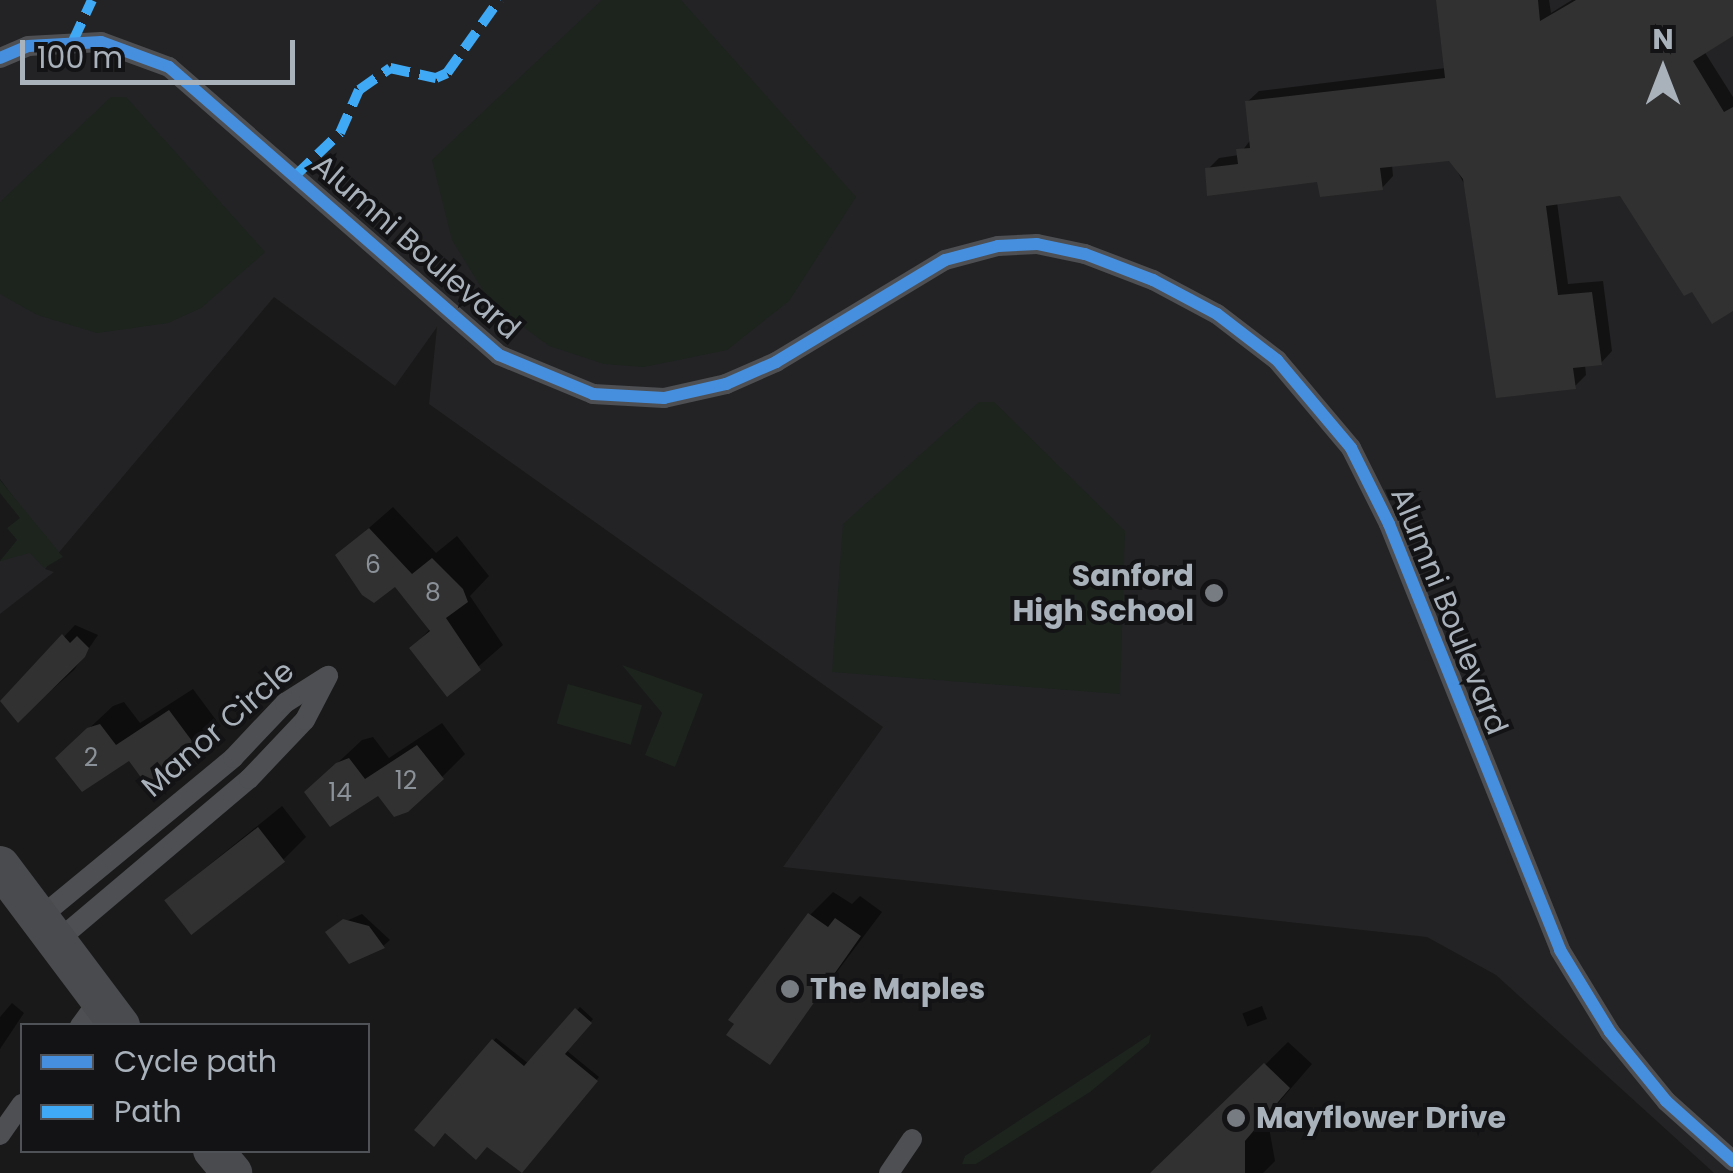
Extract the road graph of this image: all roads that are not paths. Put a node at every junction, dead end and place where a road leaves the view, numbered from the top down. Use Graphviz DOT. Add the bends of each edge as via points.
graph roads {
  1 [pos="0,58"];
  2 [pos="0,866"];
  3 [pos="47,931"];
  4 [pos="100,1016"];
  5 [pos="20,1107"];
  6 [pos="0,1134"];
  7 [pos="912,1139"];
  8 [pos="216,1153"];
  9 [pos="1733,1160"];
  10 [pos="232,1173"];
  11 [pos="889,1173"];
  1 -- 9 [label="street, Alumni Boulevard" via="28,46 101,42 169,67 500,355 593,394 664,398 726,384 776,362 945,260 998,246 1037,244 1085,254 1217,314 1277,360 1350,448 1389,524 1560,950 1610,1032 1666,1101"];
  2 -- 3 [label="highway"];
  3 -- 3 [label="street, Manor Circle" via="249,779 305,720 328,676 285,703"];
  3 -- 4 [label="highway"];
  5 -- 6 [label="street"];
  7 -- 11 [label="street"];
  8 -- 10 [label="highway"];
}
